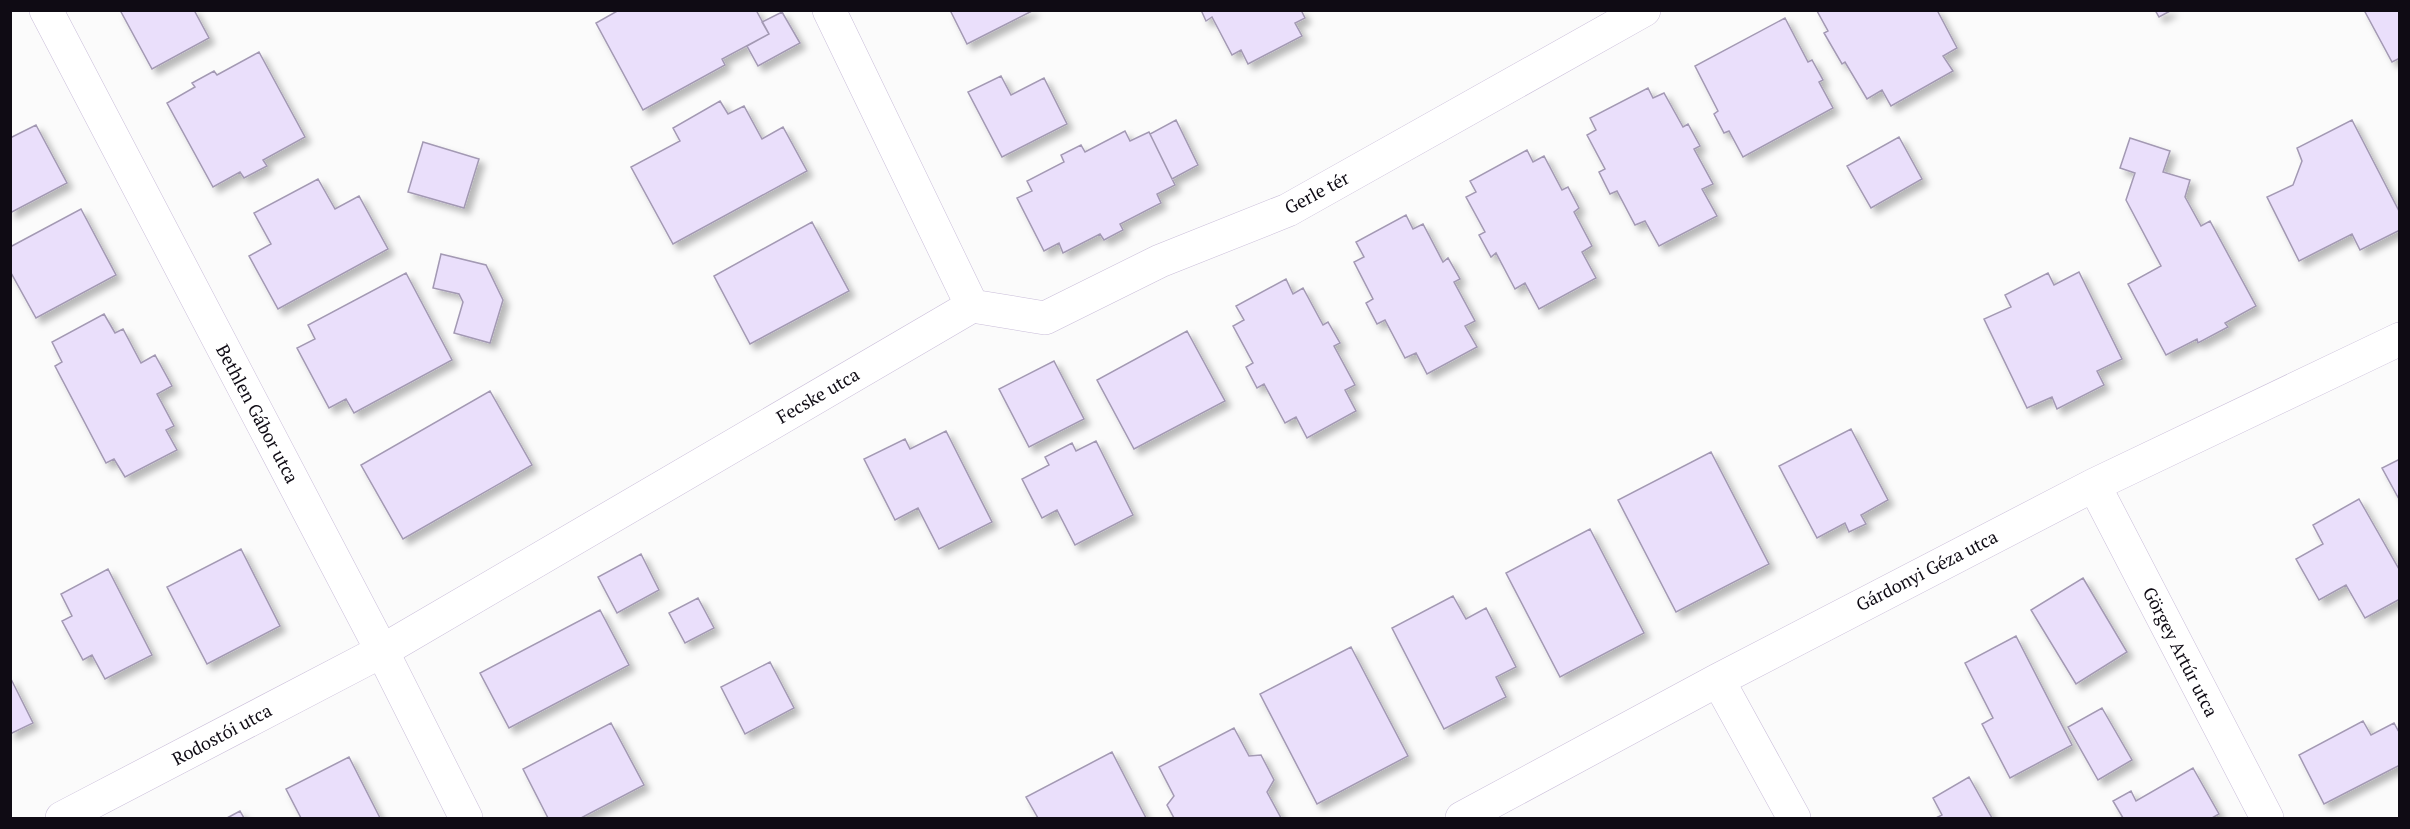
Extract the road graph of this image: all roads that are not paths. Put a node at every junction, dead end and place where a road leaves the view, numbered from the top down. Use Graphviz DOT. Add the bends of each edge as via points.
graph roads {
  1 [pos="46,10"];
  2 [pos="829,10"];
  3 [pos="1644,10"];
  4 [pos="972,306"];
  5 [pos="2400,339"];
  6 [pos="2094,485"];
  7 [pos="382,651"];
  8 [pos="1718,680"];
  9 [pos="62,819"];
  10 [pos="466,819"];
  11 [pos="1462,819"];
  12 [pos="1794,819"];
  13 [pos="2267,819"];
  1 -- 7 [label="street, Bethlen Gábor utca"];
  2 -- 4 [label="street"];
  3 -- 4 [label="street, Gerle tér" via="1288,210 1160,261 1045,318"];
  4 -- 7 [label="street, Fecske utca"];
  5 -- 6 [label="street, Gárdonyi Géza utca"];
  6 -- 8 [label="street, Gárdonyi Géza utca"];
  6 -- 13 [label="street, Görgey Artúr utca"];
  7 -- 9 [label="street, Rodostói utca"];
  7 -- 10 [label="street, Bethlen Gábor utca"];
  8 -- 11 [label="street, Gárdonyi Géza utca"];
  8 -- 12 [label="street"];
}
